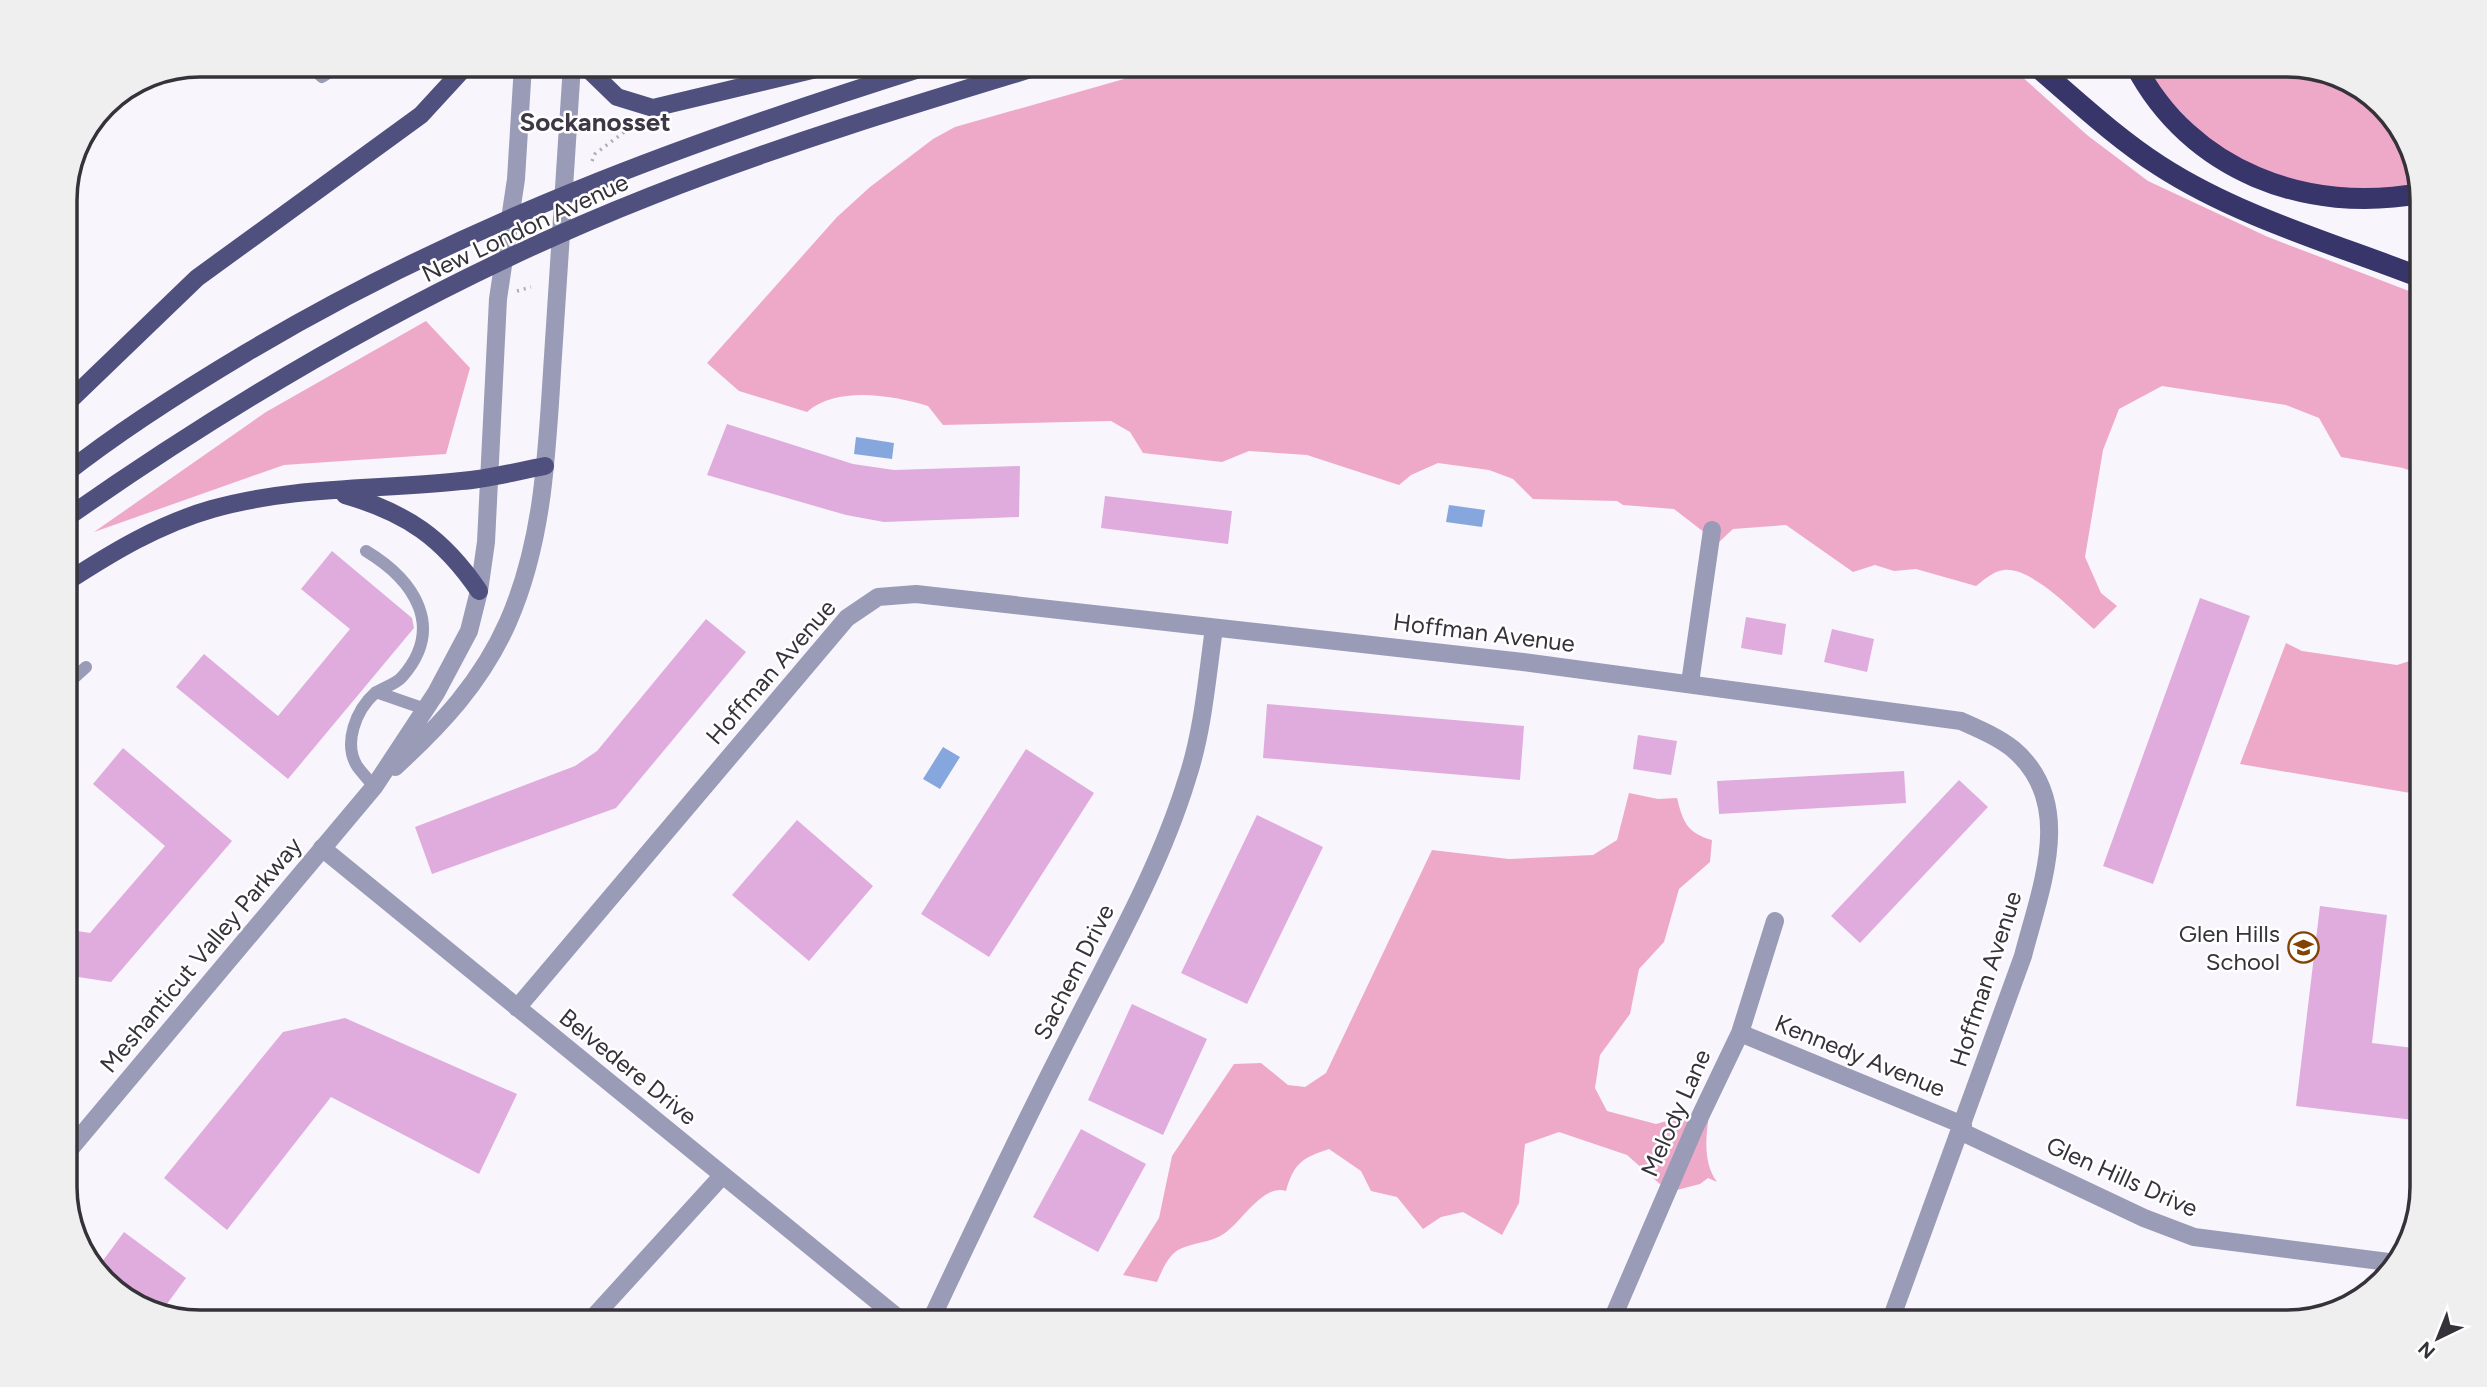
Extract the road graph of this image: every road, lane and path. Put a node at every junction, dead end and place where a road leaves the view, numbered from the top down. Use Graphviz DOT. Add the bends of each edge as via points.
graph roads {
  1 [pos="456,77"];
  2 [pos="522,77"];
  3 [pos="571,77"];
  4 [pos="596,77"];
  5 [pos="783,77"];
  6 [pos="894,77"];
  7 [pos="1005,77"];
  8 [pos="2049,77"];
  9 [pos="2142,77"];
  10 [pos="643,117"];
  11 [pos="595,154"];
  12 [pos="583,155"];
  13 [pos="592,161"];
  14 [pos="562,195"];
  15 [pos="2410,195"];
  16 [pos="509,218"];
  17 [pos="561,237"];
  18 [pos="502,264"];
  19 [pos="2410,273"];
  20 [pos="531,287"];
  21 [pos="516,292"];
  22 [pos="77,393"];
  23 [pos="77,465"];
  24 [pos="545,466"];
  25 [pos="488,477"];
  26 [pos="332,491"];
  27 [pos="77,511"];
  28 [pos="1712,530"];
  29 [pos="366,551"];
  30 [pos="77,578"];
  31 [pos="479,591"];
  32 [pos="1214,628"];
  33 [pos="86,667"];
  34 [pos="77,675"];
  35 [pos="1690,683"];
  36 [pos="376,692"];
  37 [pos="425,709"];
  38 [pos="374,786"];
  39 [pos="322,848"];
  40 [pos="1776,921"];
  41 [pos="517,1008"];
  42 [pos="1740,1033"];
  43 [pos="1961,1128"];
  44 [pos="77,1142"];
  45 [pos="722,1176"];
  46 [pos="2384,1261"];
  47 [pos="600,1310"];
  48 [pos="888,1310"];
  49 [pos="936,1310"];
  50 [pos="1616,1310"];
  51 [pos="1894,1310"];
  1 -- 22 [label="main road" via="421,115 197,278"];
  2 -- 16 [label="street, Meshanticut Valley Parkway"];
  3 -- 14 [label="street, Meshanticut Valley Parkway"];
  4 -- 5 [label="main road" via="617,97 653,108"];
  6 -- 14 [label="main road, New London Avenue" via="734,128"];
  7 -- 17 [label="main road, New London Avenue" via="820,134 650,197"];
  8 -- 19 [label="highway" via="2117,136 2185,181 2236,206"];
  9 -- 15 [label="highway" via="2158,102 2194,140 2260,180 2340,200"];
  10 -- 11 [label="path"];
  11 -- 12 [label="path"];
  11 -- 13 [label="path"];
  14 -- 16 [label="main road, New London Avenue"];
  14 -- 17 [label="street, Meshanticut Valley Parkway"];
  16 -- 18 [label="street, Meshanticut Valley Parkway"];
  16 -- 23 [label="main road, New London Avenue" via="406,265 271,338 140,419"];
  17 -- 18 [label="main road, New London Avenue"];
  17 -- 24 [label="street, Meshanticut Valley Parkway"];
  18 -- 25 [label="street, Meshanticut Valley Parkway"];
  18 -- 27 [label="main road, New London Avenue" via="391,318 257,393"];
  20 -- 21 [label="path"];
  24 -- 25 [label="main road"];
  24 -- 38 [label="street, Meshanticut Valley Parkway" via="531,555 494,649 453,711"];
  25 -- 26 [label="main road"];
  25 -- 31 [label="street, Meshanticut Valley Parkway"];
  26 -- 30 [label="main road" via="212,509 154,532"];
  26 -- 31 [label="main road" via="369,502 420,527 449,551"];
  28 -- 35 [label="street"];
  29 -- 36 [label="lane" via="405,581 423,620 420,651 401,678"];
  31 -- 37 [label="street, Meshanticut Valley Parkway" via="460,652"];
  32 -- 35 [label="street, Hoffman Avenue"];
  32 -- 41 [label="street, Hoffman Avenue" via="916,594 878,597 847,618"];
  32 -- 49 [label="street, Sachem Drive" via="1203,711 1172,825"];
  33 -- 34 [label="lane"];
  35 -- 43 [label="street, Hoffman Avenue" via="1961,721 1998,738 2034,772 2045,795 2050,826 2039,906"];
  36 -- 37 [label="lane"];
  36 -- 38 [label="lane" via="355,723 351,743 356,764"];
  37 -- 38 [label="street, Meshanticut Valley Parkway"];
  38 -- 39 [label="street, Meshanticut Valley Parkway"];
  39 -- 41 [label="street, Belvedere Drive"];
  39 -- 44 [label="street, Meshanticut Valley Parkway"];
  40 -- 42 [label="street, Melody Lane"];
  41 -- 45 [label="street, Belvedere Drive"];
  42 -- 43 [label="street, Kennedy Avenue"];
  42 -- 50 [label="street, Melody Lane"];
  43 -- 46 [label="street, Glen Hills Drive" via="2144,1218 2194,1237"];
  43 -- 51 [label="street, Hoffman Avenue"];
  45 -- 47 [label="street"];
  45 -- 48 [label="street, Belvedere Drive"];
}
